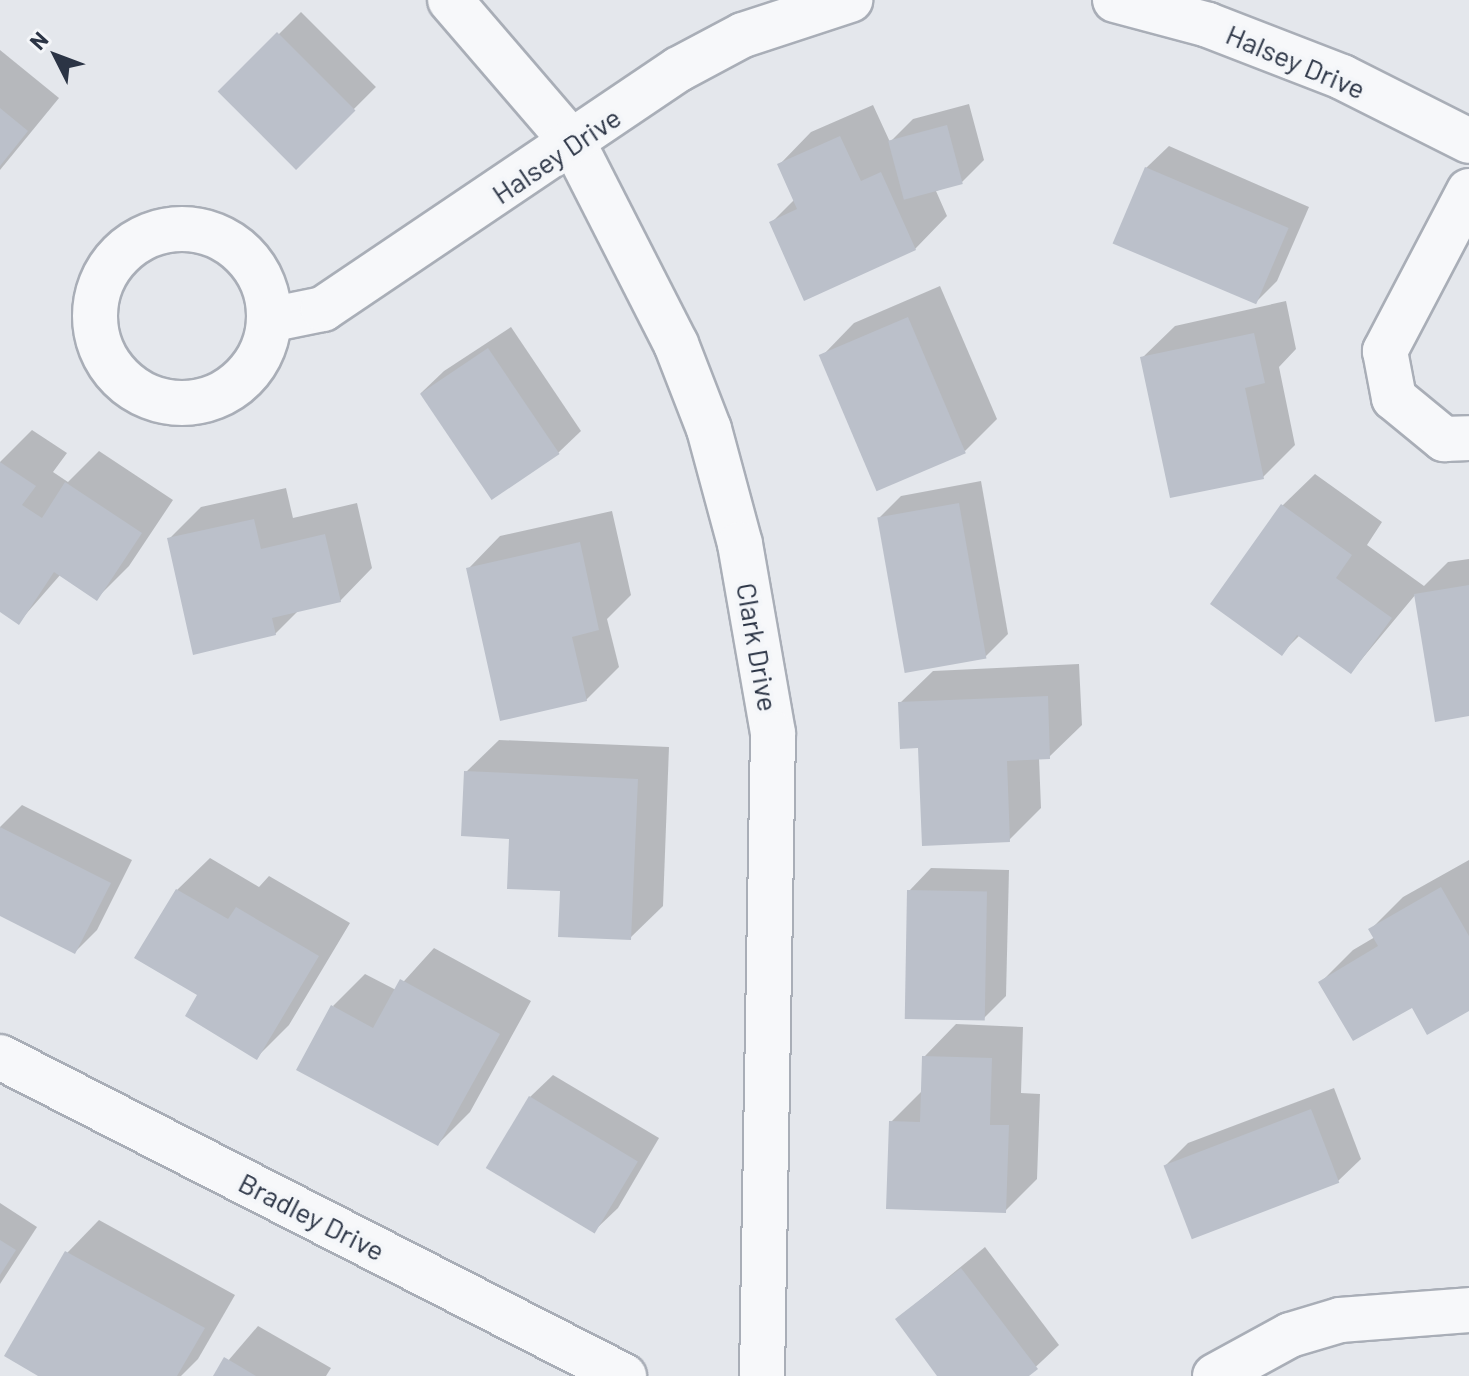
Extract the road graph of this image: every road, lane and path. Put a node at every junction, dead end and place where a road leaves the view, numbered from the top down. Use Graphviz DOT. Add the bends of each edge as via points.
graph roads {
  1 [pos="450,0"];
  2 [pos="850,0"];
  3 [pos="1115,0"];
  4 [pos="1469,141"];
  5 [pos="574,144"];
  6 [pos="1469,191"];
  7 [pos="269,320"];
  8 [pos="1469,438"];
  9 [pos="0,1057"];
  10 [pos="1469,1310"];
  11 [pos="624,1376"];
  12 [pos="762,1376"];
  13 [pos="1215,1376"];
  1 -- 5 [label="street, Clark Drive"];
  2 -- 5 [label="street, Halsey Drive" via="743,35 679,69"];
  3 -- 4 [label="street, Halsey Drive" via="1208,25 1342,77"];
  5 -- 7 [label="street, Halsey Drive" via="323,309"];
  5 -- 12 [label="street, Clark Drive" via="647,281 709,429 740,544 773,733"];
  6 -- 8 [label="street" via="1385,351 1394,398 1444,439"];
  9 -- 11 [label="street, Bradley Drive"];
  10 -- 13 [label="street" via="1340,1320 1290,1335"];
}
